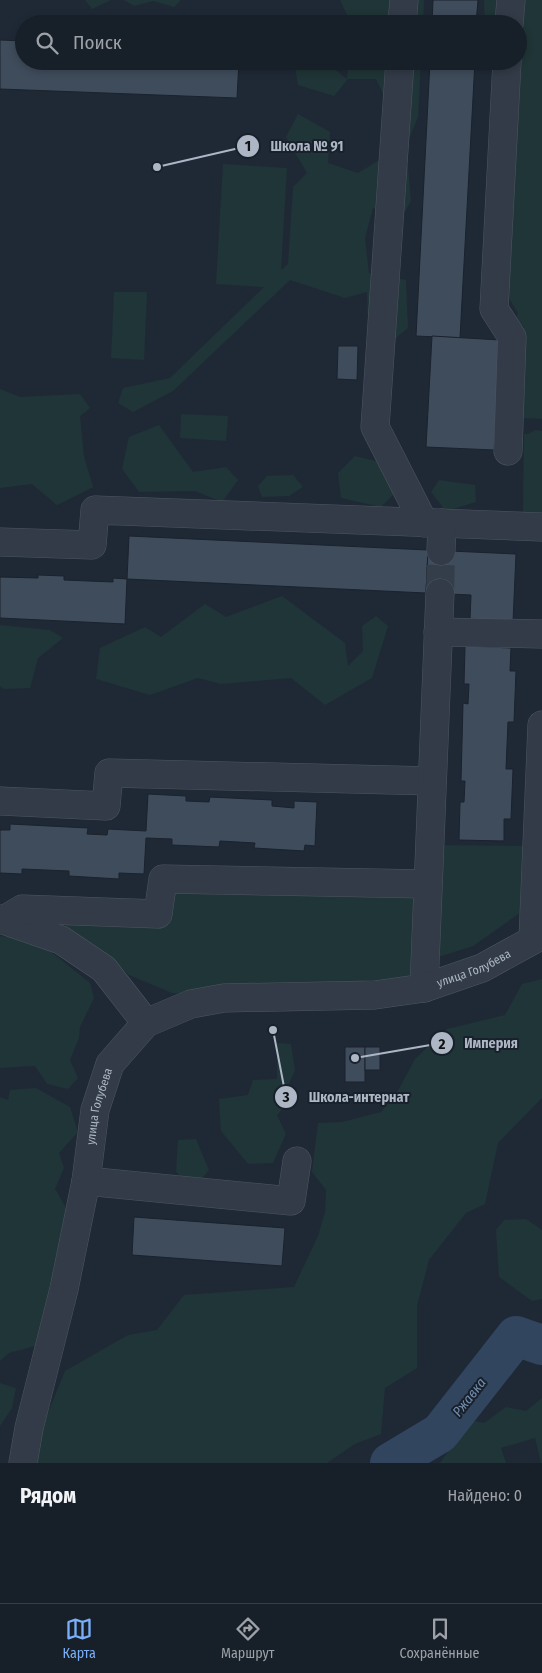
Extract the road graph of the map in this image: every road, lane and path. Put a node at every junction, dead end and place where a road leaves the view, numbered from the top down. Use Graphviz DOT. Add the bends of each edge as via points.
graph roads {
  1 [pos="404,0"];
  2 [pos="511,0"];
  3 [pos="403,15"];
  4 [pos="510,15"];
  5 [pos="399,70"];
  6 [pos="507,70"];
  7 [pos="508,451"];
  8 [pos="433,523"];
  9 [pos="542,527"];
  10 [pos="0,542"];
  11 [pos="441,550"];
  12 [pos="440,594"];
  13 [pos="438,632"];
  14 [pos="542,634"];
  15 [pos="542,725"];
  16 [pos="432,781"];
  17 [pos="0,801"];
  18 [pos="427,884"];
  19 [pos="2,919"];
  20 [pos="537,936"];
  21 [pos="424,988"];
  22 [pos="146,1023"];
  23 [pos="297,1161"];
  24 [pos="86,1181"];
  25 [pos="23,1463"];
  1 -- 3 [label="street"];
  2 -- 4 [label="street"];
  5 -- 8 [label="street" via="375,427"];
  6 -- 7 [label="street" via="494,308 512,337"];
  8 -- 9 [label="street"];
  8 -- 10 [label="street" via="95,510 92,545"];
  8 -- 11 [label="street"];
  12 -- 13 [label="street"];
  13 -- 14 [label="street"];
  13 -- 16 [label="street"];
  15 -- 20 [label="street"];
  16 -- 17 [label="street" via="108,773 106,806"];
  16 -- 18 [label="street"];
  18 -- 19 [label="street" via="163,879 158,914 22,909"];
  18 -- 21 [label="street"];
  19 -- 22 [label="street" via="62,940 104,969"];
  20 -- 21 [label="street, улица Голубева" via="482,968"];
  21 -- 22 [label="street, улица Голубева" via="375,995 224,998 191,1004"];
  22 -- 24 [label="street, улица Голубева" via="110,1064 95,1110"];
  23 -- 24 [label="street" via="291,1201"];
  24 -- 25 [label="street, улица Голубева"];
}
